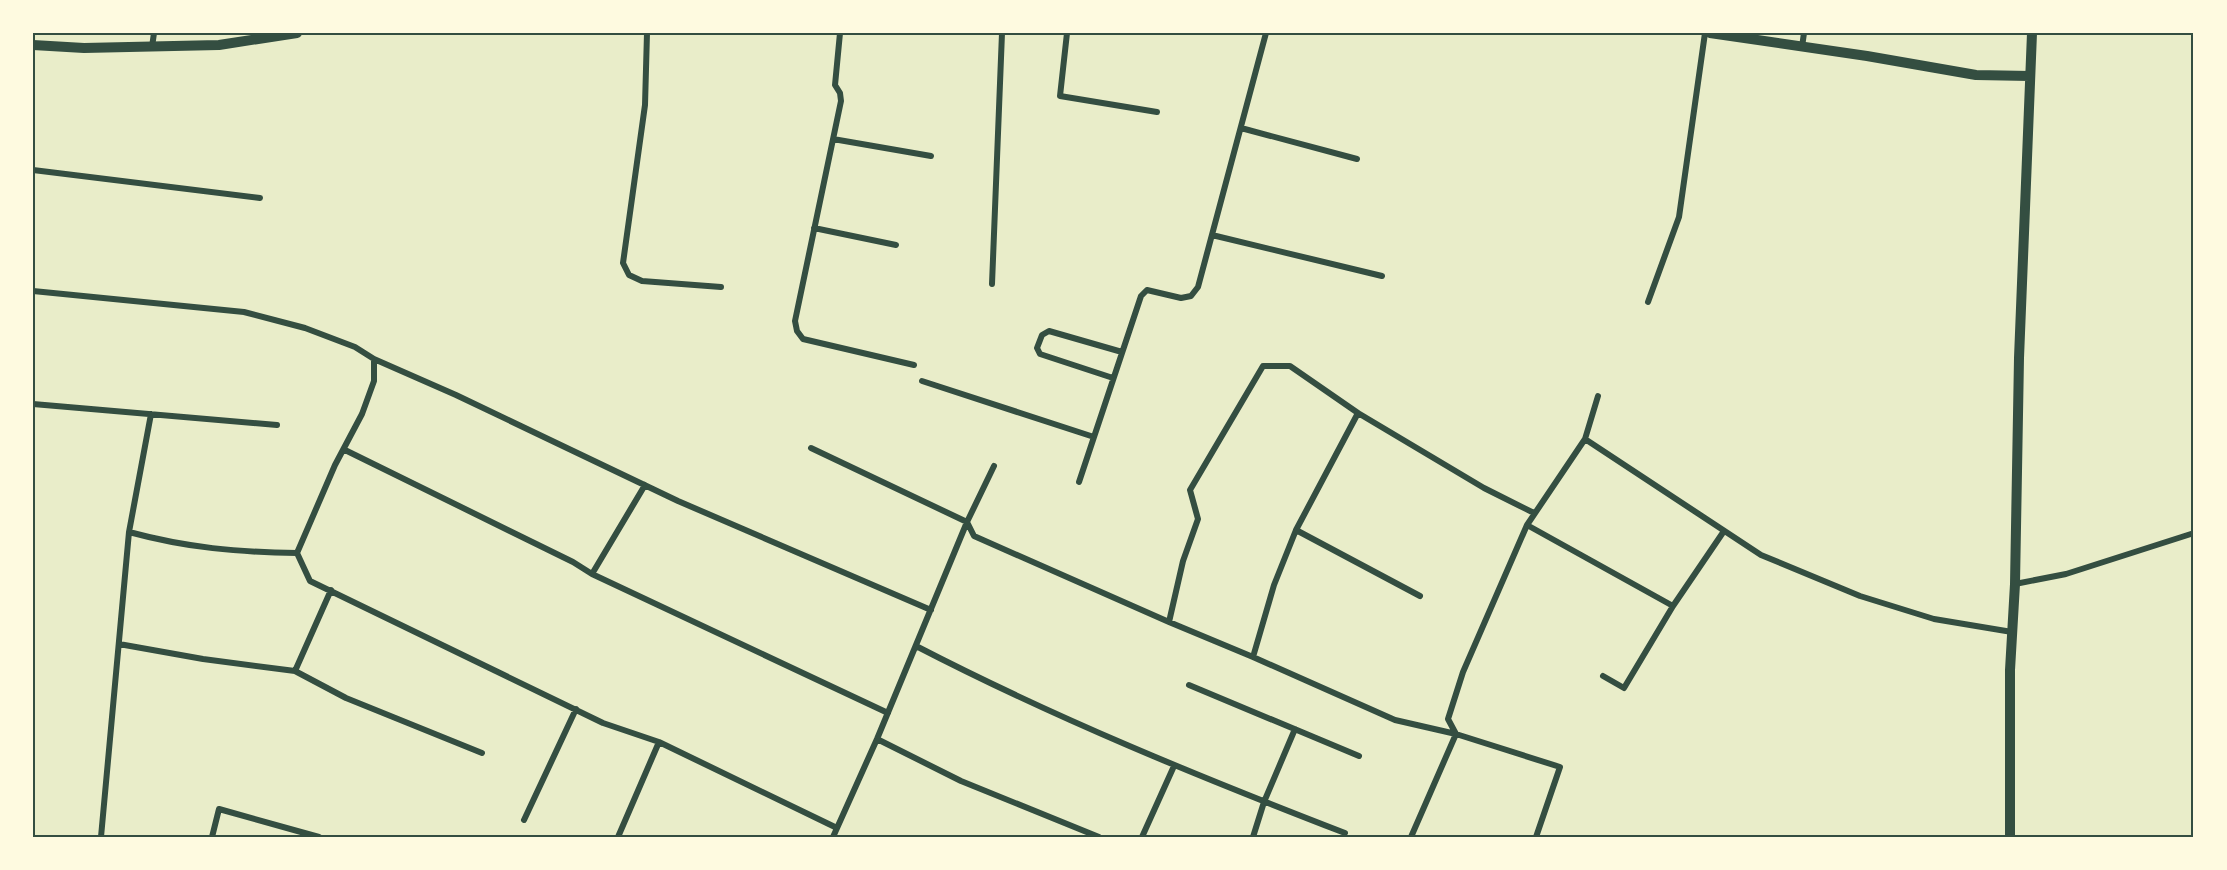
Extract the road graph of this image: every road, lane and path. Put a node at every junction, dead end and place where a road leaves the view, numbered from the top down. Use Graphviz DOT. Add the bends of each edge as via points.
graph roads {
  1 [pos="154,33"];
  2 [pos="297,33"];
  3 [pos="647,33"];
  4 [pos="840,33"];
  5 [pos="1002,33"];
  6 [pos="1067,33"];
  7 [pos="1266,33"];
  8 [pos="1705,33"];
  9 [pos="1710,33"];
  10 [pos="1804,33"];
  11 [pos="2032,33"];
  12 [pos="33,45"];
  13 [pos="152,47"];
  14 [pos="1802,47"];
  15 [pos="2030,76"];
  16 [pos="1157,112"];
  17 [pos="1241,128"];
  18 [pos="833,139"];
  19 [pos="931,156"];
  20 [pos="1357,159"];
  21 [pos="33,170"];
  22 [pos="260,198"];
  23 [pos="814,228"];
  24 [pos="1212,235"];
  25 [pos="896,245"];
  26 [pos="1382,276"];
  27 [pos="992,284"];
  28 [pos="721,287"];
  29 [pos="33,291"];
  30 [pos="1648,302"];
  31 [pos="1122,352"];
  32 [pos="374,360"];
  33 [pos="914,365"];
  34 [pos="1113,378"];
  35 [pos="922,381"];
  36 [pos="1598,396"];
  37 [pos="33,404"];
  38 [pos="1358,413"];
  39 [pos="151,414"];
  40 [pos="277,425"];
  41 [pos="1094,437"];
  42 [pos="1585,439"];
  43 [pos="811,448"];
  44 [pos="345,450"];
  45 [pos="994,466"];
  46 [pos="1079,482"];
  47 [pos="645,485"];
  48 [pos="1534,513"];
  49 [pos="967,522"];
  50 [pos="1527,525"];
  51 [pos="1296,530"];
  52 [pos="1724,531"];
  53 [pos="129,532"];
  54 [pos="2194,533"];
  55 [pos="297,553"];
  56 [pos="592,574"];
  57 [pos="2015,584"];
  58 [pos="331,590"];
  59 [pos="1420,596"];
  60 [pos="1673,606"];
  61 [pos="931,610"];
  62 [pos="1169,622"];
  63 [pos="2012,632"];
  64 [pos="119,644"];
  65 [pos="916,646"];
  66 [pos="1253,657"];
  67 [pos="295,671"];
  68 [pos="1603,676"];
  69 [pos="1189,685"];
  70 [pos="576,709"];
  71 [pos="888,713"];
  72 [pos="1295,729"];
  73 [pos="1456,734"];
  74 [pos="877,739"];
  75 [pos="659,742"];
  76 [pos="482,753"];
  77 [pos="1359,756"];
  78 [pos="1174,766"];
  79 [pos="1264,802"];
  80 [pos="524,820"];
  81 [pos="837,828"];
  82 [pos="1345,833"];
  83 [pos="101,837"];
  84 [pos="212,837"];
  85 [pos="319,837"];
  86 [pos="618,837"];
  87 [pos="833,837"];
  88 [pos="1099,837"];
  89 [pos="1142,837"];
  90 [pos="1253,837"];
  91 [pos="1411,837"];
  92 [pos="1536,837"];
  93 [pos="2010,837"];
  1 -- 13 [label="street"];
  2 -- 13 [label="street" via="219,45"];
  3 -- 28 [label="street" via="645,105 623,263 629,275 642,281"];
  4 -- 18 [label="street" via="835,85 841,101"];
  5 -- 27 [label="street"];
  6 -- 16 [label="street" via="1060,96"];
  7 -- 17 [label="street"];
  8 -- 30 [label="street" via="1679,217"];
  9 -- 14 [label="street"];
  10 -- 14 [label="street"];
  11 -- 15 [label="street"];
  12 -- 13 [label="street"];
  14 -- 15 [label="street" via="1976,75"];
  15 -- 57 [label="street"];
  17 -- 20 [label="street"];
  17 -- 24 [label="street"];
  18 -- 19 [label="street"];
  18 -- 23 [label="street"];
  21 -- 22 [label="street"];
  23 -- 25 [label="street"];
  23 -- 33 [label="street" via="795,321 797,331 803,339"];
  24 -- 26 [label="street"];
  24 -- 31 [label="street" via="1201,279 1191,296 1181,298 1147,290 1141,296"];
  29 -- 32 [label="street" via="244,312 305,328 356,347"];
  31 -- 34 [label="street"];
  31 -- 34 [label="street" via="1049,331 1042,334 1037,348 1040,354"];
  32 -- 44 [label="street" via="374,381"];
  32 -- 47 [label="street"];
  34 -- 41 [label="street"];
  35 -- 41 [label="street"];
  36 -- 42 [label="street"];
  37 -- 39 [label="street"];
  38 -- 48 [label="street"];
  38 -- 51 [label="street"];
  38 -- 62 [label="street" via="1290,366 1263,366 1190,490 1198,519 1183,561"];
  39 -- 40 [label="street"];
  39 -- 53 [label="street"];
  41 -- 46 [label="street"];
  42 -- 48 [label="street"];
  42 -- 52 [label="street"];
  43 -- 49 [label="street"];
  44 -- 55 [label="street"];
  44 -- 56 [label="street"];
  45 -- 49 [label="street"];
  47 -- 56 [label="street"];
  47 -- 61 [label="street"];
  48 -- 50 [label="street"];
  49 -- 61 [label="street"];
  49 -- 62 [label="street" via="974,536"];
  50 -- 60 [label="street"];
  50 -- 73 [label="street" via="1463,672 1448,719"];
  51 -- 59 [label="street"];
  51 -- 66 [label="street" via="1274,585"];
  52 -- 60 [label="street"];
  52 -- 63 [label="street" via="1761,555 1860,596 1934,619"];
  53 -- 55 [label="street" via="173,544 241,552"];
  53 -- 64 [label="street"];
  54 -- 57 [label="street" via="2066,574"];
  55 -- 58 [label="street" via="310,580"];
  56 -- 71 [label="street"];
  57 -- 63 [label="street"];
  58 -- 67 [label="street"];
  58 -- 70 [label="street"];
  60 -- 68 [label="street" via="1624,688"];
  61 -- 65 [label="street"];
  62 -- 66 [label="street"];
  63 -- 93 [label="street"];
  64 -- 67 [label="street"];
  64 -- 83 [label="street"];
  65 -- 71 [label="street"];
  65 -- 78 [label="street" via="987,683"];
  66 -- 73 [label="street" via="1395,720"];
  67 -- 76 [label="street" via="346,698"];
  69 -- 72 [label="street"];
  70 -- 75 [label="street" via="603,723"];
  70 -- 80 [label="street"];
  71 -- 74 [label="street"];
  72 -- 77 [label="street"];
  72 -- 79 [label="street"];
  73 -- 91 [label="street"];
  73 -- 92 [label="street" via="1560,767"];
  74 -- 81 [label="street"];
  74 -- 88 [label="street" via="961,781"];
  75 -- 81 [label="street"];
  75 -- 86 [label="street"];
  78 -- 79 [label="street"];
  78 -- 89 [label="street"];
  79 -- 82 [label="street"];
  79 -- 90 [label="street"];
  81 -- 87 [label="street"];
  84 -- 85 [label="street" via="219,809"];
}
